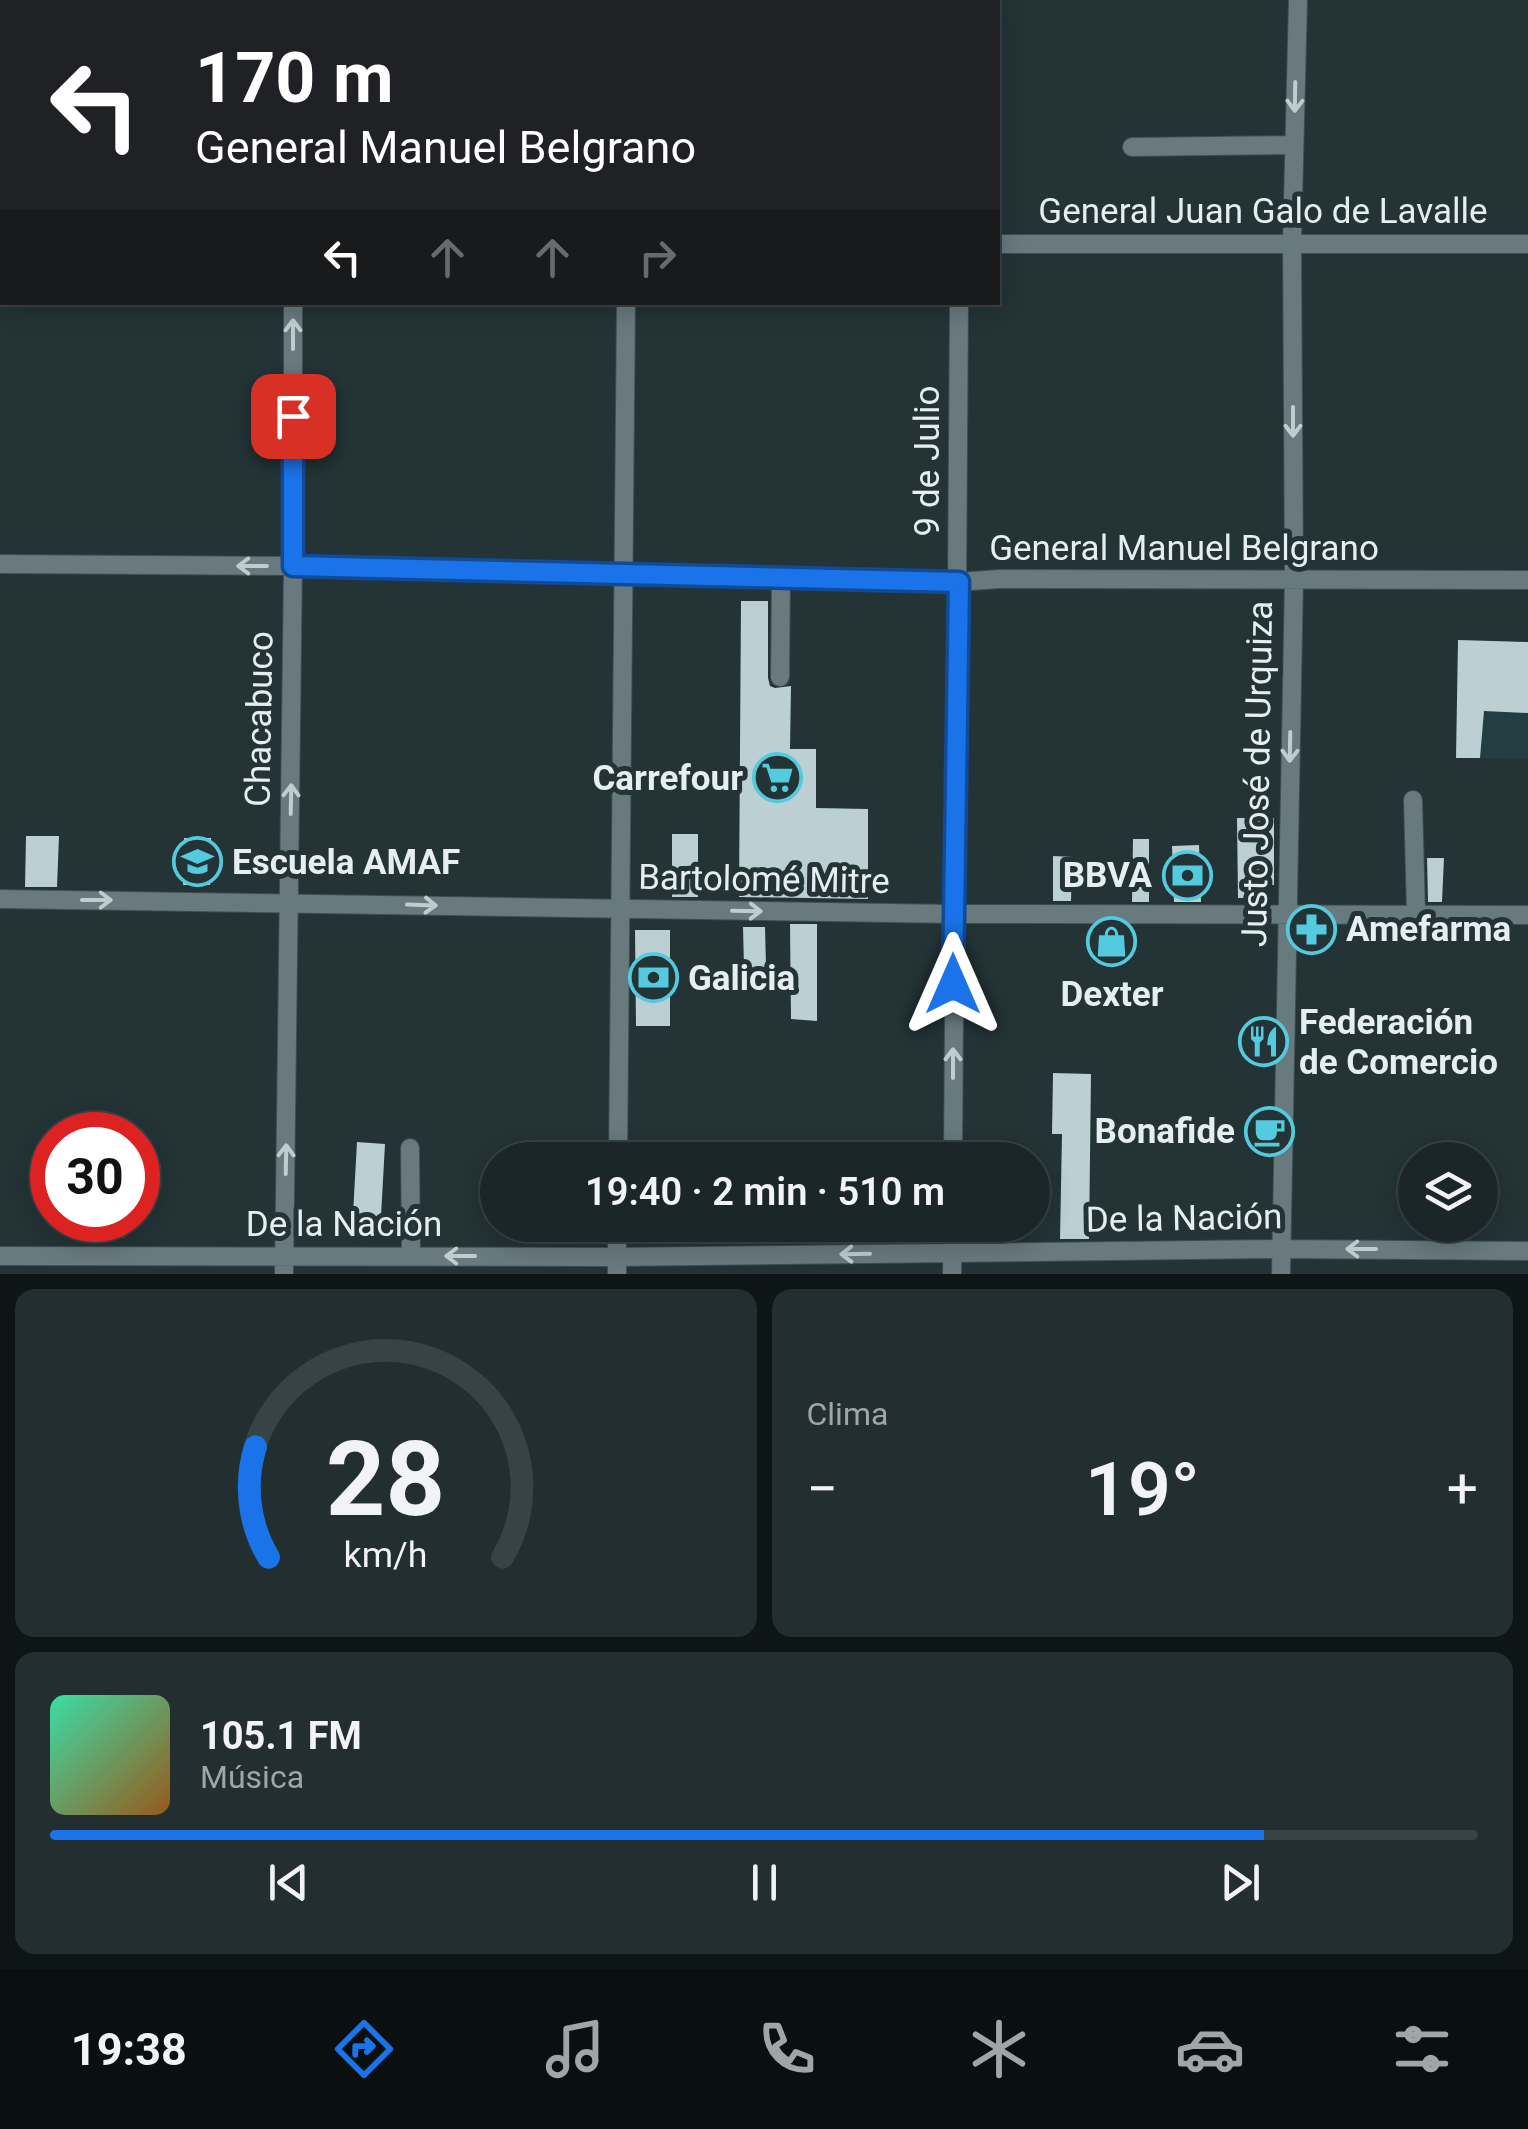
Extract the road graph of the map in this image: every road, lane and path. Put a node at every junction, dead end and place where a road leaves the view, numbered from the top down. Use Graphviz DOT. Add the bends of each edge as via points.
graph roads {
  1 [pos="1298,0"];
  2 [pos="1294,145"];
  3 [pos="1132,147"];
  4 [pos="1292,242"];
  5 [pos="1000,244"];
  6 [pos="1528,244"];
  7 [pos="293,305"];
  8 [pos="626,305"];
  9 [pos="959,305"];
  10 [pos="0,564"];
  11 [pos="293,566"];
  12 [pos="624,575"];
  13 [pos="781,578"];
  14 [pos="1294,578"];
  15 [pos="1528,580"];
  16 [pos="959,582"];
  17 [pos="780,677"];
  18 [pos="1413,800"];
  19 [pos="0,899"];
  20 [pos="290,901"];
  21 [pos="620,910"];
  22 [pos="1287,912"];
  23 [pos="953,914"];
  24 [pos="1416,914"];
  25 [pos="1528,915"];
  26 [pos="618,1142"];
  27 [pos="953,1142"];
  28 [pos="410,1148"];
  29 [pos="952,1242"];
  30 [pos="1281,1249"];
  31 [pos="1528,1251"];
  32 [pos="952,1254"];
  33 [pos="0,1256"];
  34 [pos="411,1256"];
  35 [pos="284,1265"];
  36 [pos="616,1266"];
  37 [pos="952,1274"];
  38 [pos="1281,1274"];
  1 -- 2 [label="street, Justo José de Urquiza, one-way"];
  2 -- 3 [label="street"];
  2 -- 4 [label="street, Justo José de Urquiza"];
  4 -- 5 [label="street, General Juan Galo de Lavalle"];
  4 -- 6 [label="street, General Juan Galo de Lavalle"];
  4 -- 14 [label="street, Justo José de Urquiza, one-way"];
  11 -- 7 [label="street, Chacabuco, one-way"];
  8 -- 12 [label="street"];
  9 -- 16 [label="street, 9 de Julio"];
  11 -- 10 [label="street, General Manuel Belgrano, one-way"];
  11 -- 12 [label="street, General Manuel Belgrano"];
  20 -- 11 [label="street, Chacabuco, one-way"];
  12 -- 13 [label="street, General Manuel Belgrano"];
  12 -- 21 [label="street"];
  13 -- 16 [label="street, General Manuel Belgrano"];
  13 -- 17 [label="street"];
  14 -- 15 [label="street, General Manuel Belgrano"];
  14 -- 16 [label="street, General Manuel Belgrano"];
  14 -- 22 [label="street, Justo José de Urquiza, one-way"];
  16 -- 23 [label="street, 9 de Julio"];
  18 -- 24 [label="street"];
  19 -- 20 [label="street, Bartolomé Mitre, one-way"];
  20 -- 21 [label="street, Bartolomé Mitre, one-way"];
  35 -- 20 [label="street, Chacabuco, one-way"];
  21 -- 23 [label="street, Bartolomé Mitre, one-way"];
  21 -- 26 [label="street"];
  22 -- 23 [label="street, Bartolomé Mitre"];
  22 -- 24 [label="street, Bartolomé Mitre"];
  22 -- 30 [label="street, Justo José de Urquiza"];
  27 -- 23 [label="street, 9 de Julio, one-way"];
  24 -- 25 [label="street, Bartolomé Mitre"];
  28 -- 34 [label="street"];
  29 -- 32 [label="street"];
  31 -- 30 [label="street, De la Nación, one-way"];
  30 -- 32 [label="street, De la Nación"];
  30 -- 38 [label="street, Justo José de Urquiza"];
  32 -- 36 [label="street, De la Nación, one-way"];
  32 -- 37 [label="street"];
  33 -- 35 [label="street, De la Nación"];
  34 -- 35 [label="street, De la Nación"];
  36 -- 34 [label="street, De la Nación, one-way"];
}
